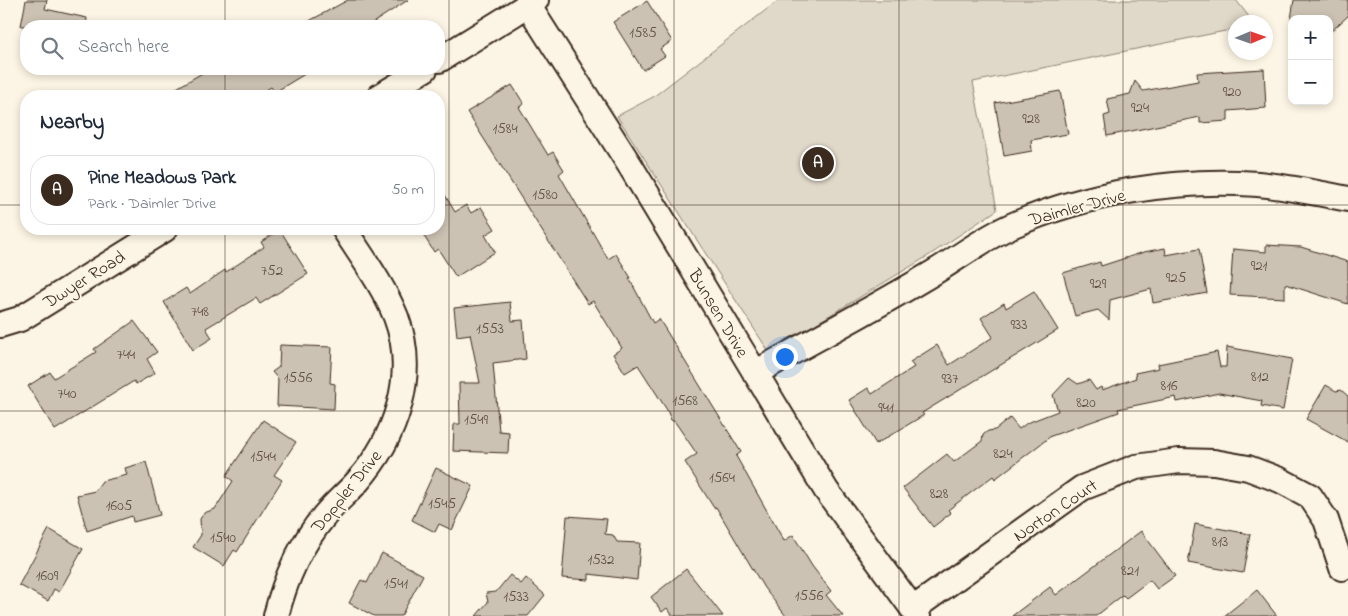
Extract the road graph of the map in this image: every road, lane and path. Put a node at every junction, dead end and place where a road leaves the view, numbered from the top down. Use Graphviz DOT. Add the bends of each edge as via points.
graph roads {
  1 [pos="532,3"];
  2 [pos="445,56"];
  3 [pos="415,75"];
  4 [pos="390,90"];
  5 [pos="1348,199"];
  6 [pos="155,235"];
  7 [pos="348,235"];
  8 [pos="0,325"];
  9 [pos="755,373"];
  10 [pos="1342,568"];
  11 [pos="915,613"];
  12 [pos="276,616"];
  1 -- 2 [label="street"];
  1 -- 9 [label="street, Bunsen Drive"];
  3 -- 4 [label="street"];
  5 -- 9 [label="street, Daimler Drive" via="1258,184 1216,183 1163,187 1055,209 976,244 937,271"];
  6 -- 8 [label="street, Dwyer Road" via="20,319"];
  7 -- 12 [label="street, Doppler Drive" via="381,286 396,318 403,347 400,406 376,460 309,537 294,563"];
  9 -- 11 [label="street, Bunsen Drive" via="826,490"];
  10 -- 11 [label="street, Norton Court" via="1326,520 1310,496 1248,468 1214,462 1179,461 1136,467 1082,488"];
}
